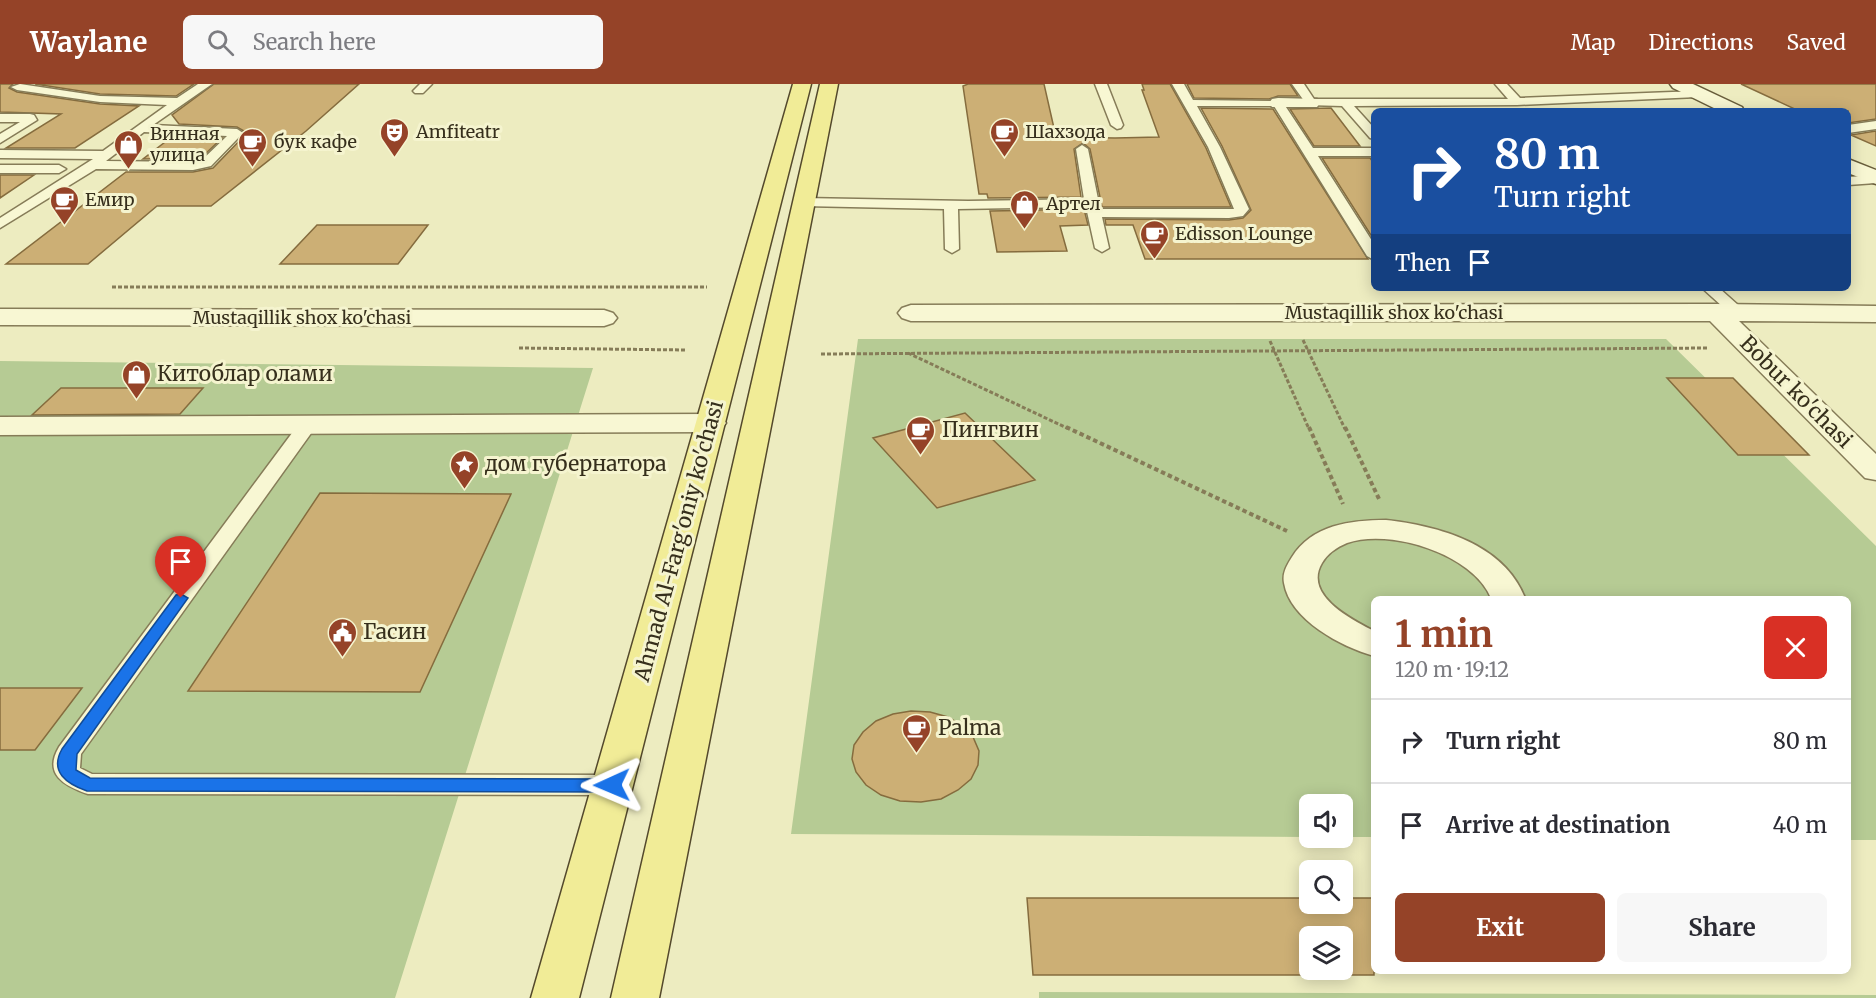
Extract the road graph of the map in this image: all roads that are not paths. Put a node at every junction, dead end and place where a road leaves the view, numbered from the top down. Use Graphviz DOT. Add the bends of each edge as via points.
graph roads {
  1 [pos="206,84"];
  2 [pos="802,84"];
  3 [pos="829,84"];
  4 [pos="1101,84"];
  5 [pos="1178,84"];
  6 [pos="1298,84"];
  7 [pos="1501,84"];
  8 [pos="1678,84"];
  9 [pos="17,87"];
  10 [pos="1698,94"];
  11 [pos="180,102"];
  12 [pos="1517,102"];
  13 [pos="1190,103"];
  14 [pos="1311,103"];
  15 [pos="1345,103"];
  16 [pos="1278,104"];
  17 [pos="1728,108"];
  18 [pos="0,118"];
  19 [pos="1117,125"];
  20 [pos="1876,125"];
  21 [pos="141,128"];
  22 [pos="1851,129"];
  23 [pos="1371,132"];
  24 [pos="2,137"];
  25 [pos="1082,149"];
  26 [pos="1309,152"];
  27 [pos="1371,152"];
  28 [pos="0,154"];
  29 [pos="106,155"];
  30 [pos="1851,166"];
  31 [pos="89,167"];
  32 [pos="0,169"];
  33 [pos="1876,178"];
  34 [pos="1851,181"];
  35 [pos="803,202"];
  36 [pos="951,204"];
  37 [pos="1094,208"];
  38 [pos="0,224"];
  39 [pos="1102,248"];
  40 [pos="952,249"];
  41 [pos="1371,251"];
  42 [pos="1721,304"];
  43 [pos="911,313"];
  44 [pos="1876,314"];
  45 [pos="0,317"];
  46 [pos="604,318"];
  47 [pos="711,423"];
  48 [pos="308,425"];
  49 [pos="0,426"];
  50 [pos="1874,467"];
  51 [pos="1508,596"];
  52 [pos="1371,643"];
  53 [pos="612,785"];
  54 [pos="555,998"];
  55 [pos="635,998"];
  1 -- 11 [label="lane"];
  2 -- 47 [label="main road, Ahmad Al-Farg'oniy ko'chasi"];
  3 -- 35 [label="main road, Ahmad Al-Farg'oniy ko'chasi"];
  4 -- 19 [label="lane"];
  5 -- 13 [label="lane"];
  6 -- 14 [label="lane"];
  7 -- 12 [label="lane"];
  8 -- 10 [label="street"];
  9 -- 11 [label="lane" via="100,99"];
  10 -- 12 [label="lane"];
  10 -- 17 [label="street"];
  11 -- 21 [label="lane"];
  12 -- 15 [label="lane"];
  13 -- 16 [label="lane"];
  13 -- 37 [label="lane" via="1242,208 1238,213"];
  14 -- 15 [label="lane"];
  14 -- 16 [label="street"];
  15 -- 23 [label="lane"];
  16 -- 26 [label="lane"];
  18 -- 24 [label="lane" via="31,120"];
  20 -- 22 [label="lane"];
  21 -- 29 [label="lane"];
  21 -- 31 [label="lane" via="237,133 206,163 193,166"];
  25 -- 37 [label="lane"];
  26 -- 27 [label="lane"];
  26 -- 41 [label="lane"];
  28 -- 29 [label="lane"];
  29 -- 31 [label="lane"];
  30 -- 33 [label="street"];
  31 -- 32 [label="lane"];
  31 -- 38 [label="lane"];
  33 -- 34 [label="lane"];
  35 -- 36 [label="lane"];
  35 -- 55 [label="main road, Ahmad Al-Farg'oniy ko'chasi"];
  36 -- 37 [label="lane"];
  36 -- 40 [label="lane"];
  37 -- 39 [label="lane"];
  42 -- 43 [label="street, Mustaqillik shox ko'chasi" via="1290,313"];
  42 -- 44 [label="street, Mustaqillik shox ko'chasi"];
  42 -- 50 [label="street, Bobur ko'chasi"];
  45 -- 46 [label="street, Mustaqillik shox ko'chasi"];
  47 -- 48 [label="street"];
  47 -- 53 [label="main road, Ahmad Al-Farg'oniy ko'chasi"];
  48 -- 49 [label="street"];
  48 -- 53 [label="lane" via="68,753 67,773 87,784"];
  51 -- 52 [label="street" via="1490,570 1465,552 1435,539 1395,531 1340,535 1318,545 1303,561 1300,579 1308,600 1327,620"];
  53 -- 54 [label="main road, Ahmad Al-Farg'oniy ko'chasi"];
}
